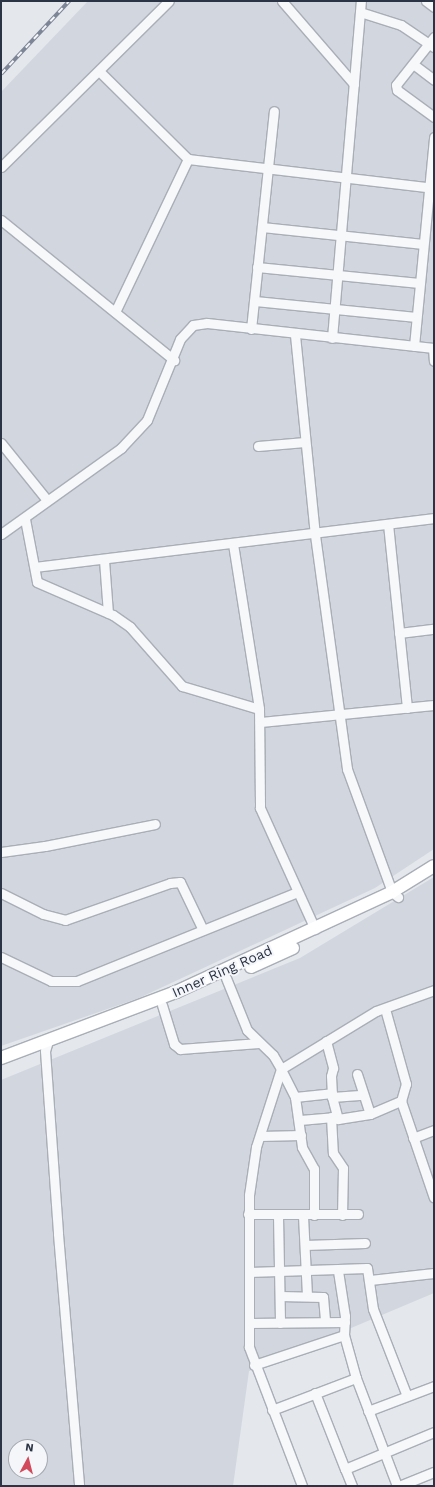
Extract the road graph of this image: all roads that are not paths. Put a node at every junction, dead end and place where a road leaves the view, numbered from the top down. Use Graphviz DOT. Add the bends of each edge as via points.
graph roads {
  1 [pos="169,1"];
  2 [pos="282,1"];
  3 [pos="361,1"];
  4 [pos="426,1"];
  5 [pos="434,7"];
  6 [pos="360,12"];
  7 [pos="432,42"];
  8 [pos="413,64"];
  9 [pos="99,71"];
  10 [pos="434,80"];
  11 [pos="354,84"];
  12 [pos="274,111"];
  13 [pos="434,117"];
  14 [pos="434,137"];
  15 [pos="188,159"];
  16 [pos="1,167"];
  17 [pos="267,170"];
  18 [pos="347,179"];
  19 [pos="431,187"];
  20 [pos="1,220"];
  21 [pos="262,227"];
  22 [pos="343,235"];
  23 [pos="423,244"];
  24 [pos="257,267"];
  25 [pos="339,274"];
  26 [pos="419,283"];
  27 [pos="255,301"];
  28 [pos="336,309"];
  29 [pos="115,312"];
  30 [pos="416,317"];
  31 [pos="251,329"];
  32 [pos="295,335"];
  33 [pos="332,338"];
  34 [pos="414,346"];
  35 [pos="433,348"];
  36 [pos="174,360"];
  37 [pos="434,361"];
  38 [pos="1,442"];
  39 [pos="306,442"];
  40 [pos="258,446"];
  41 [pos="48,500"];
  42 [pos="434,518"];
  43 [pos="25,519"];
  44 [pos="388,524"];
  45 [pos="1,534"];
  46 [pos="315,535"];
  47 [pos="233,544"];
  48 [pos="104,560"];
  49 [pos="35,567"];
  50 [pos="108,613"];
  51 [pos="434,629"];
  52 [pos="400,633"];
  53 [pos="434,705"];
  54 [pos="407,708"];
  55 [pos="259,709"];
  56 [pos="341,714"];
  57 [pos="260,722"];
  58 [pos="155,824"];
  59 [pos="1,852"];
  60 [pos="434,866"];
  61 [pos="434,876"];
  62 [pos="297,892"];
  63 [pos="1,893"];
  64 [pos="395,895"];
  65 [pos="315,929"];
  66 [pos="203,930"];
  67 [pos="1,957"];
  68 [pos="226,978"];
  69 [pos="434,990"];
  70 [pos="162,1005"];
  71 [pos="385,1009"];
  72 [pos="326,1041"];
  73 [pos="259,1043"];
  74 [pos="47,1046"];
  75 [pos="1,1058"];
  76 [pos="1,1064"];
  77 [pos="281,1069"];
  78 [pos="357,1074"];
  79 [pos="332,1095"];
  80 [pos="363,1095"];
  81 [pos="295,1097"];
  82 [pos="401,1101"];
  83 [pos="370,1114"];
  84 [pos="333,1117"];
  85 [pos="300,1120"];
  86 [pos="434,1130"];
  87 [pos="300,1135"];
  88 [pos="260,1136"];
  89 [pos="413,1138"];
  90 [pos="431,1178"];
  91 [pos="434,1198"];
  92 [pos="248,1214"];
  93 [pos="342,1214"];
  94 [pos="358,1214"];
  95 [pos="314,1215"];
  96 [pos="278,1216"];
  97 [pos="303,1216"];
  98 [pos="365,1243"];
  99 [pos="305,1244"];
  100 [pos="279,1271"];
  101 [pos="305,1271"];
  102 [pos="338,1271"];
  103 [pos="249,1272"];
  104 [pos="434,1273"];
  105 [pos="370,1280"];
  106 [pos="307,1295"];
  107 [pos="280,1296"];
  108 [pos="325,1322"];
  109 [pos="345,1322"];
  110 [pos="249,1323"];
  111 [pos="280,1323"];
  112 [pos="344,1334"];
  113 [pos="254,1365"];
  114 [pos="356,1378"];
  115 [pos="434,1386"];
  116 [pos="315,1393"];
  117 [pos="407,1396"];
  118 [pos="272,1410"];
  119 [pos="368,1411"];
  120 [pos="434,1432"];
  121 [pos="384,1452"];
  122 [pos="345,1469"];
  123 [pos="434,1472"];
  124 [pos="79,1486"];
  125 [pos="302,1486"];
  126 [pos="352,1486"];
  127 [pos="398,1486"];
  1 -- 9 [label="street"];
  2 -- 11 [label="street"];
  3 -- 6 [label="street"];
  4 -- 5 [label="street"];
  6 -- 7 [label="street" via="401,25"];
  6 -- 11 [label="street"];
  7 -- 8 [label="street"];
  8 -- 10 [label="street"];
  8 -- 13 [label="street" via="396,88"];
  9 -- 15 [label="street"];
  9 -- 16 [label="street"];
  11 -- 18 [label="street"];
  12 -- 17 [label="street"];
  14 -- 19 [label="street"];
  15 -- 17 [label="street"];
  15 -- 29 [label="street"];
  17 -- 18 [label="street"];
  17 -- 21 [label="street"];
  18 -- 19 [label="street"];
  18 -- 22 [label="street"];
  19 -- 23 [label="street"];
  20 -- 29 [label="street"];
  21 -- 22 [label="street"];
  21 -- 24 [label="street"];
  22 -- 23 [label="street"];
  22 -- 25 [label="street"];
  23 -- 26 [label="street"];
  24 -- 25 [label="street"];
  24 -- 27 [label="street"];
  25 -- 26 [label="street"];
  25 -- 28 [label="street"];
  26 -- 30 [label="street"];
  27 -- 28 [label="street"];
  27 -- 31 [label="street"];
  28 -- 30 [label="street"];
  28 -- 33 [label="street"];
  29 -- 36 [label="street"];
  30 -- 34 [label="street"];
  31 -- 32 [label="street"];
  31 -- 36 [label="street" via="199,323 189,328 180,338"];
  32 -- 33 [label="street"];
  32 -- 39 [label="street"];
  33 -- 34 [label="street"];
  34 -- 35 [label="street"];
  35 -- 37 [label="street"];
  36 -- 41 [label="street" via="147,420 120,448"];
  38 -- 41 [label="street"];
  39 -- 40 [label="street"];
  39 -- 46 [label="street"];
  41 -- 43 [label="street"];
  42 -- 44 [label="street"];
  43 -- 45 [label="street"];
  43 -- 49 [label="street"];
  44 -- 46 [label="street"];
  44 -- 52 [label="street"];
  46 -- 47 [label="street"];
  46 -- 56 [label="street"];
  47 -- 48 [label="street"];
  47 -- 55 [label="street"];
  48 -- 49 [label="street"];
  48 -- 50 [label="street"];
  49 -- 50 [label="street" via="36,578 41,584"];
  50 -- 55 [label="street" via="130,627 182,686"];
  51 -- 52 [label="street"];
  52 -- 54 [label="street"];
  53 -- 54 [label="street"];
  54 -- 56 [label="street"];
  55 -- 57 [label="street"];
  56 -- 57 [label="street"];
  56 -- 64 [label="street" via="347,769"];
  57 -- 62 [label="street" via="260,808"];
  58 -- 59 [label="street" via="46,846"];
  60 -- 64 [label="main road, Inner Ring Road"];
  61 -- 64 [label="main road, Inner Ring Road"];
  62 -- 65 [label="street"];
  62 -- 66 [label="street"];
  63 -- 66 [label="street" via="43,914 65,920 160,886 180,882"];
  64 -- 65 [label="main road, Inner Ring Road"];
  64 -- 68 [label="main road, Inner Ring Road"];
  65 -- 74 [label="main road, Inner Ring Road" via="176,992"];
  66 -- 67 [label="street" via="77,981 64,983 51,981"];
  68 -- 70 [label="main road, Inner Ring Road"];
  68 -- 73 [label="street" via="247,1030"];
  69 -- 71 [label="street"];
  70 -- 73 [label="street" via="174,1044 180,1049"];
  70 -- 74 [label="main road, Inner Ring Road"];
  71 -- 72 [label="street"];
  71 -- 82 [label="street" via="405,1079"];
  72 -- 77 [label="street"];
  72 -- 79 [label="street" via="334,1068"];
  73 -- 77 [label="street" via="273,1055"];
  74 -- 75 [label="main road, Inner Ring Road"];
  74 -- 76 [label="main road, Inner Ring Road"];
  74 -- 124 [label="street"];
  77 -- 81 [label="street"];
  77 -- 88 [label="street"];
  78 -- 80 [label="street"];
  79 -- 80 [label="street"];
  79 -- 81 [label="street"];
  79 -- 84 [label="street"];
  80 -- 83 [label="street"];
  81 -- 85 [label="street"];
  82 -- 83 [label="street"];
  82 -- 89 [label="street"];
  83 -- 84 [label="street"];
  84 -- 85 [label="street"];
  84 -- 93 [label="street" via="333,1153 343,1168"];
  85 -- 87 [label="street"];
  86 -- 89 [label="street"];
  87 -- 88 [label="street"];
  87 -- 95 [label="street" via="302,1147 314,1169"];
  88 -- 92 [label="street"];
  89 -- 90 [label="street"];
  90 -- 91 [label="street"];
  92 -- 96 [label="street"];
  92 -- 103 [label="street"];
  93 -- 94 [label="street"];
  93 -- 95 [label="street"];
  95 -- 97 [label="street"];
  96 -- 97 [label="street"];
  96 -- 100 [label="street"];
  97 -- 99 [label="street"];
  98 -- 99 [label="street"];
  99 -- 101 [label="street"];
  100 -- 101 [label="street"];
  100 -- 103 [label="street"];
  100 -- 107 [label="street"];
  101 -- 102 [label="street"];
  101 -- 106 [label="street"];
  102 -- 105 [label="street" via="367,1268"];
  102 -- 109 [label="street"];
  103 -- 110 [label="street"];
  104 -- 105 [label="street"];
  105 -- 117 [label="street" via="373,1309"];
  106 -- 107 [label="street"];
  106 -- 108 [label="street" via="324,1298"];
  107 -- 111 [label="street"];
  108 -- 109 [label="street"];
  108 -- 111 [label="street"];
  109 -- 112 [label="street"];
  110 -- 111 [label="street"];
  110 -- 113 [label="street"];
  112 -- 113 [label="street"];
  112 -- 114 [label="street"];
  113 -- 118 [label="street"];
  114 -- 116 [label="street"];
  114 -- 119 [label="street"];
  115 -- 117 [label="street"];
  116 -- 118 [label="street"];
  116 -- 122 [label="street"];
  117 -- 119 [label="street"];
  118 -- 125 [label="street"];
  119 -- 121 [label="street"];
  120 -- 121 [label="street"];
  121 -- 122 [label="street"];
  121 -- 127 [label="street"];
  122 -- 126 [label="street"];
  123 -- 127 [label="street"];
}
